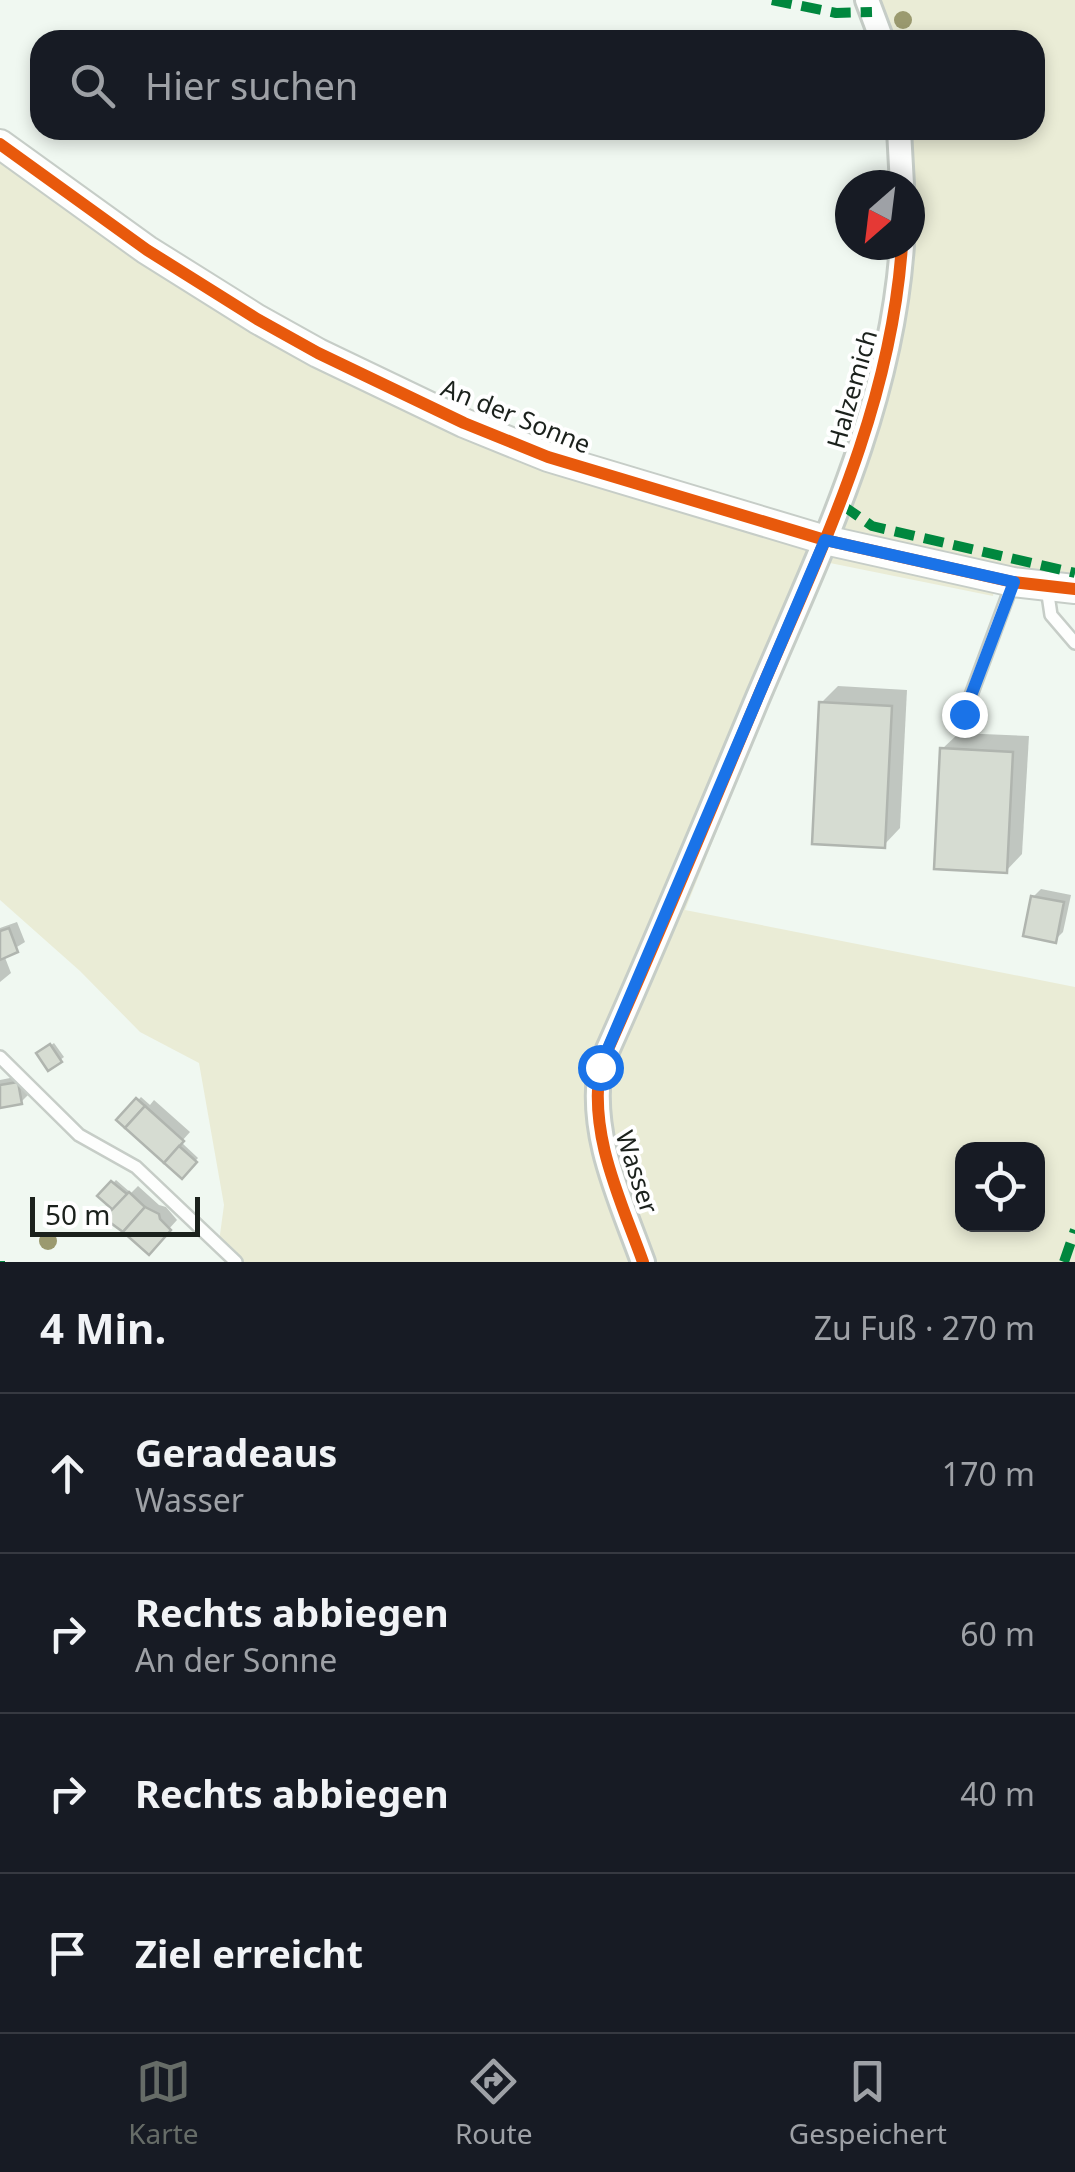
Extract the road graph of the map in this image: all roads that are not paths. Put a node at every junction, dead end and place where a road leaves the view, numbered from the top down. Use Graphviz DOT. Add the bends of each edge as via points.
graph roads {
  1 [pos="867,0"];
  2 [pos="878,30"];
  3 [pos="899,140"];
  4 [pos="0,144"];
  5 [pos="901,170"];
  6 [pos="901,260"];
  7 [pos="825,540"];
  8 [pos="1014,582"];
  9 [pos="1061,588"];
  10 [pos="1075,643"];
  11 [pos="964,714"];
  12 [pos="0,1057"];
  13 [pos="232,1258"];
  14 [pos="644,1262"];
  1 -- 2 [label="street"];
  3 -- 5 [label="street"];
  4 -- 7 [label="street, An der Sonne" via="163,260 372,379 548,457"];
  6 -- 7 [label="street, Halzemich" via="885,366"];
  7 -- 8 [label="street, An der Sonne"];
  7 -- 14 [label="street, Wasser" via="600,1067 599,1130"];
  8 -- 9 [label="street, An der Sonne"];
  8 -- 11 [label="lane"];
  9 -- 10 [label="lane" via="1051,615"];
  12 -- 13 [label="lane" via="79,1135 136,1167"];
}
